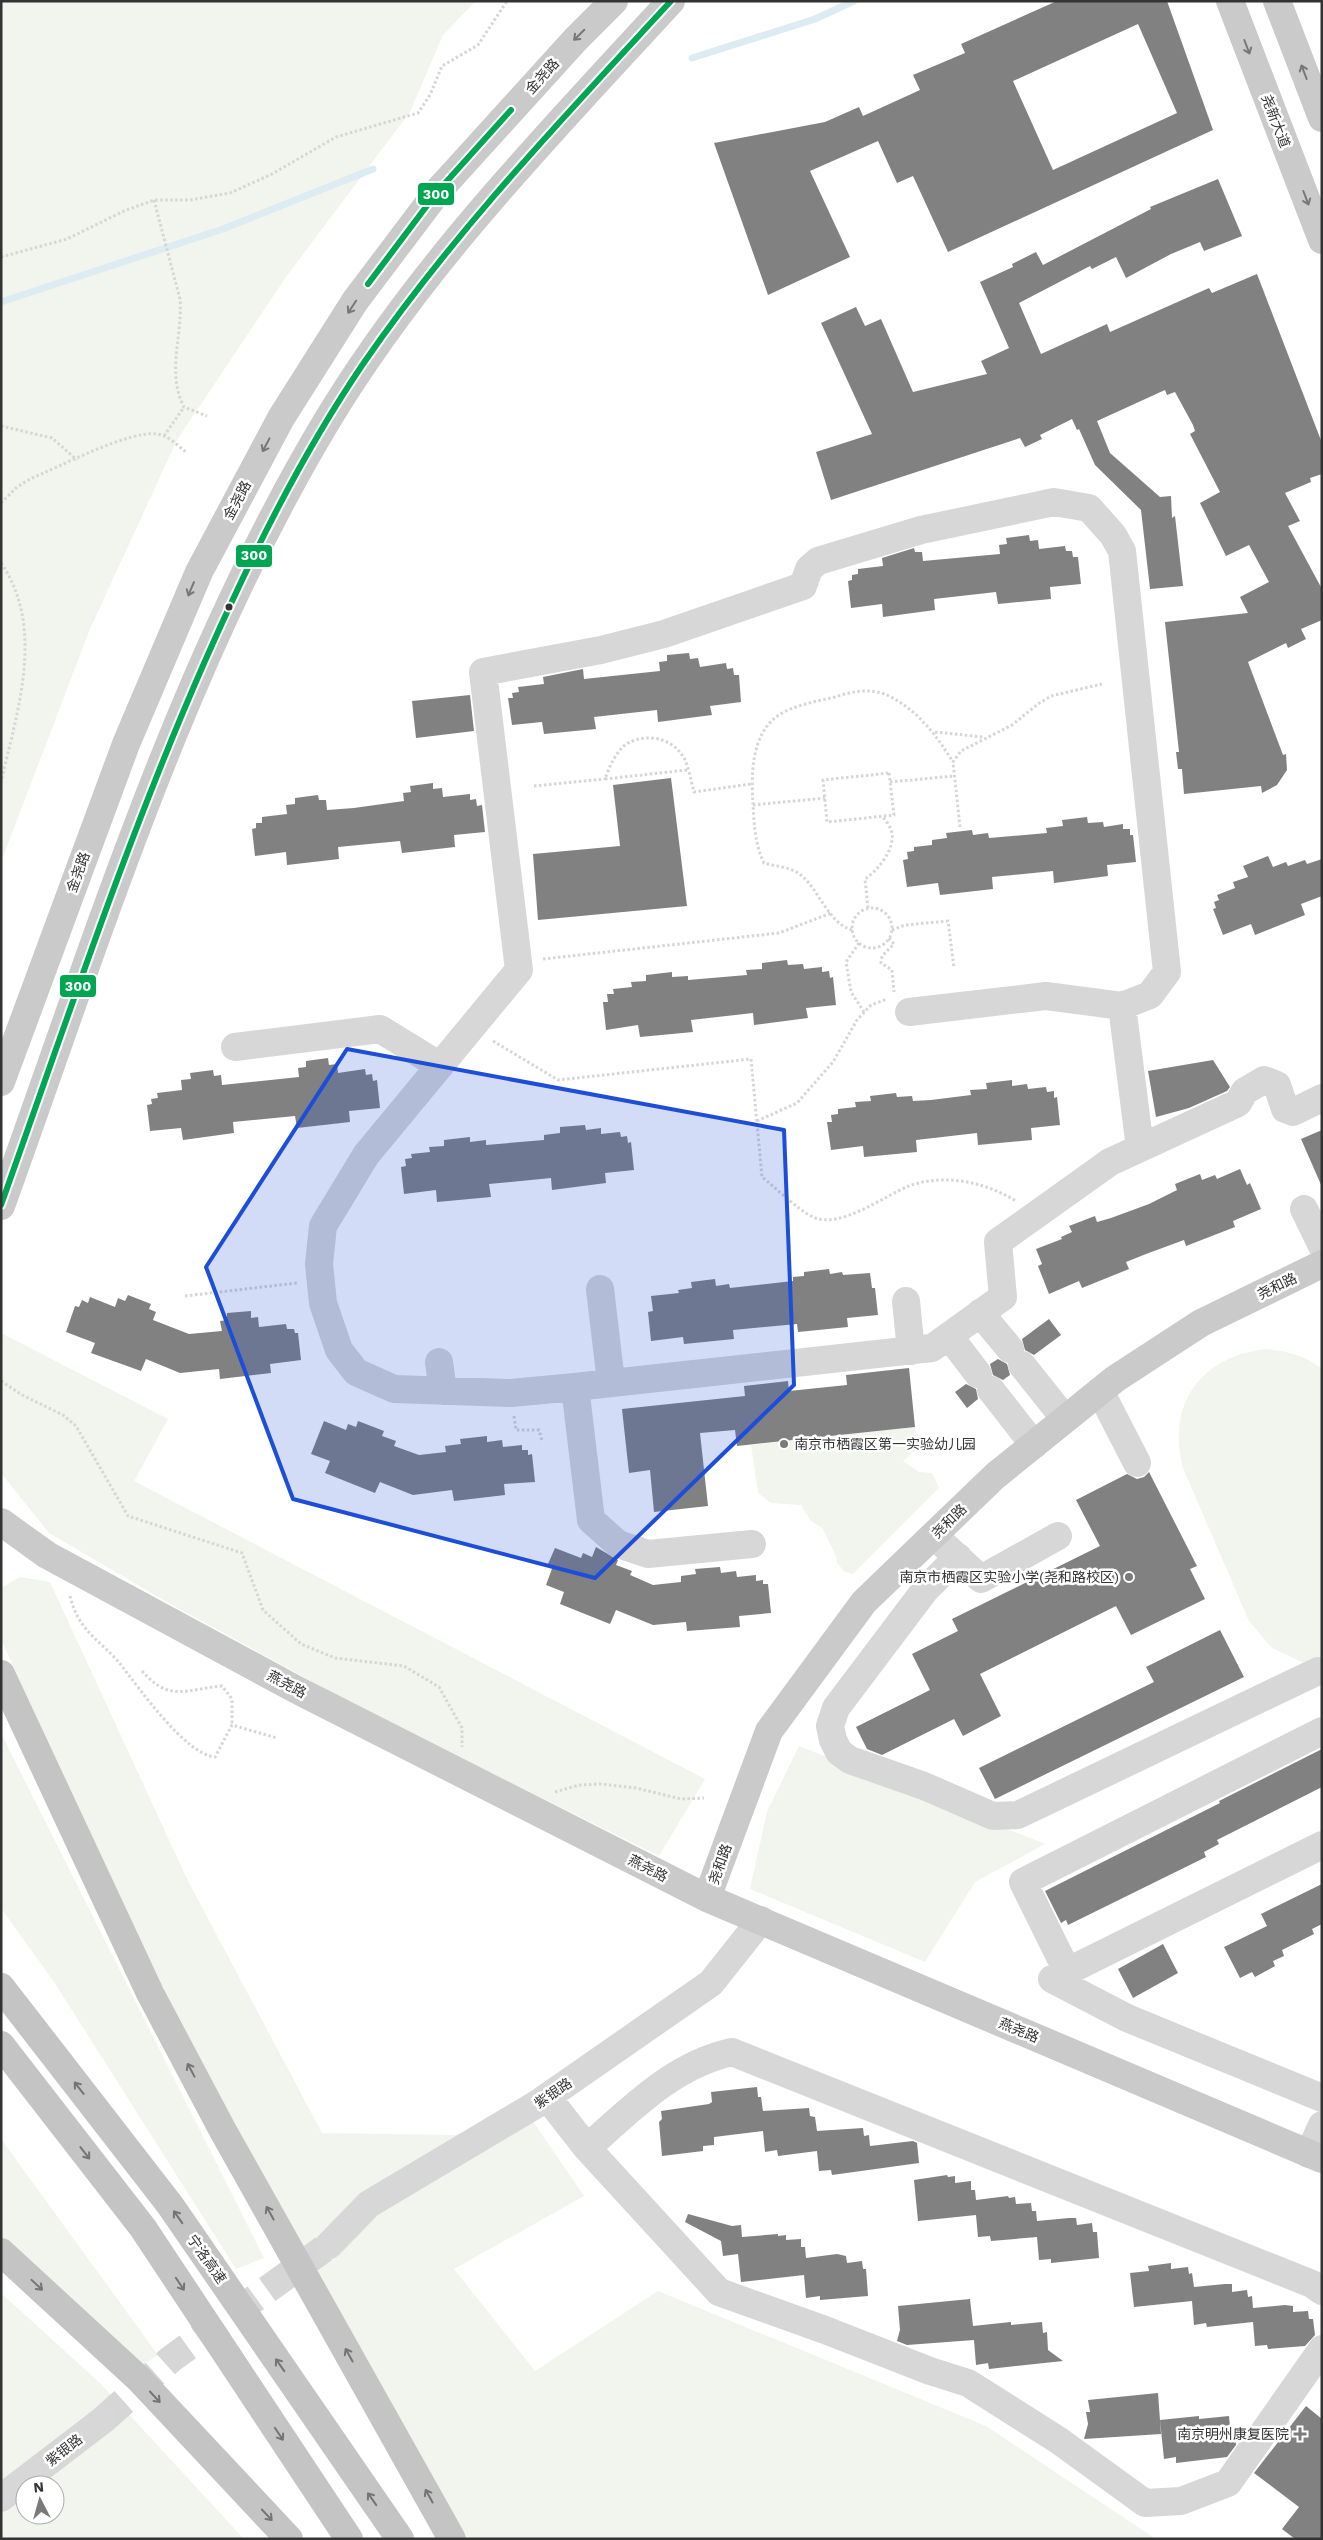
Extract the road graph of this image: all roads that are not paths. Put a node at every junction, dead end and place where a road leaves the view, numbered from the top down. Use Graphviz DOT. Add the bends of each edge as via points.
graph roads {
  1 [pos="614,1"];
  2 [pos="671,1"];
  3 [pos="1230,1"];
  4 [pos="1277,1"];
  5 [pos="1322,118"];
  6 [pos="1322,240"];
  7 [pos="1122,1006"];
  8 [pos="909,1012"];
  9 [pos="235,1047"];
  10 [pos="440,1066"];
  11 [pos="1,1082"];
  12 [pos="1322,1098"];
  13 [pos="1140,1148"];
  14 [pos="1,1206"];
  15 [pos="1304,1209"];
  16 [pos="1322,1246"];
  17 [pos="1322,1264"];
  18 [pos="600,1289"];
  19 [pos="906,1301"];
  20 [pos="980,1313"];
  21 [pos="949,1336"];
  22 [pos="911,1351"];
  23 [pos="439,1362"];
  24 [pos="611,1382"];
  25 [pos="575,1387"];
  26 [pos="442,1391"];
  27 [pos="1100,1391"];
  28 [pos="1066,1419"];
  29 [pos="1034,1445"];
  30 [pos="1137,1463"];
  31 [pos="1,1522"];
  32 [pos="934,1535"];
  33 [pos="1058,1536"];
  34 [pos="752,1544"];
  35 [pos="958,1558"];
  36 [pos="1318,1671"];
  37 [pos="1,1674"];
  38 [pos="1322,1731"];
  39 [pos="1322,1844"];
  40 [pos="707,1898"];
  41 [pos="761,1920"];
  42 [pos="1067,1971"];
  43 [pos="1,1987"];
  44 [pos="1,2045"];
  45 [pos="547,2098"];
  46 [pos="1322,2098"];
  47 [pos="1322,2125"];
  48 [pos="587,2148"];
  49 [pos="1316,2157"];
  50 [pos="329,2246"];
  51 [pos="1,2252"];
  52 [pos="1322,2292"];
  53 [pos="1322,2349"];
  54 [pos="103,2420"];
  55 [pos="1,2498"];
  56 [pos="289,2539"];
  57 [pos="349,2539"];
  58 [pos="400,2539"];
  59 [pos="452,2539"];
  1 -- 11 [label="main road, 金尧路, one-way" via="438,191 355,301 281,418 199,572 130,734"];
  2 -- 14 [label="main road" via="501,186 409,300 327,421 269,522 176,730"];
  3 -- 6 [label="main road, 尧新大道, one-way"];
  5 -- 4 [label="main road, one-way"];
  7 -- 8 [label="street" via="1046,996"];
  7 -- 10 [label="street" via="1150,995 1166,972 1122,551 1113,535 1089,508 1054,502 921,530 818,561 809,569 803,586 664,634 601,650 483,672 518,970"];
  7 -- 13 [label="street"];
  9 -- 10 [label="street" via="380,1030"];
  10 -- 26 [label="street" via="366,1155 323,1226 319,1264 322,1303 339,1350 356,1372 394,1390"];
  12 -- 13 [label="street" via="1293,1112 1285,1110 1276,1085 1264,1080 1245,1091 1238,1103"];
  13 -- 20 [label="street" via="1110,1162 998,1242 1003,1297"];
  15 -- 16 [label="street"];
  17 -- 27 [label="main road, 尧和路" via="1201,1323"];
  18 -- 24 [label="street"];
  19 -- 22 [label="street"];
  20 -- 21 [label="street"];
  20 -- 28 [label="street"];
  21 -- 22 [label="street" via="932,1348"];
  21 -- 29 [label="street"];
  22 -- 24 [label="street"];
  23 -- 26 [label="street"];
  24 -- 25 [label="street"];
  25 -- 26 [label="street" via="511,1394"];
  25 -- 34 [label="street" via="590,1520 603,1533 618,1544 648,1554"];
  27 -- 28 [label="main road, 尧和路"];
  27 -- 30 [label="street"];
  28 -- 29 [label="main road, 尧和路"];
  29 -- 32 [label="main road, 尧和路" via="995,1476"];
  31 -- 40 [label="main road, 燕尧路" via="47,1555 288,1685"];
  32 -- 35 [label="street"];
  32 -- 40 [label="main road, 尧和路" via="864,1602 769,1731"];
  33 -- 35 [label="street" via="980,1578"];
  35 -- 36 [label="street" via="925,1590 836,1708 830,1726 839,1752 850,1760 924,1786 993,1816 1018,1815"];
  59 -- 37 [label="highway, one-way" via="222,2129 150,1993"];
  38 -- 42 [label="street" via="1023,1882"];
  39 -- 42 [label="street"];
  40 -- 41 [label="main road, 燕尧路"];
  41 -- 45 [label="street, 紫银路" via="711,1983"];
  41 -- 49 [label="main road, 燕尧路"];
  42 -- 46 [label="street" via="1052,1979 1127,2018"];
  58 -- 43 [label="highway, 宁洛高速, one-way" via="170,2205"];
  44 -- 57 [label="highway, one-way" via="143,2228"];
  45 -- 48 [label="street"];
  45 -- 50 [label="street, 紫银路" via="369,2204"];
  47 -- 49 [label="street"];
  48 -- 52 [label="street" via="662,2082 710,2057 732,2052 1312,2284"];
  48 -- 53 [label="street" via="719,2292 968,2383 1058,2440 1145,2503 1182,2502 1228,2483"];
  51 -- 56 [label="highway, one-way" via="139,2379"];
  54 -- 55 [label="street, 紫银路"];
}
